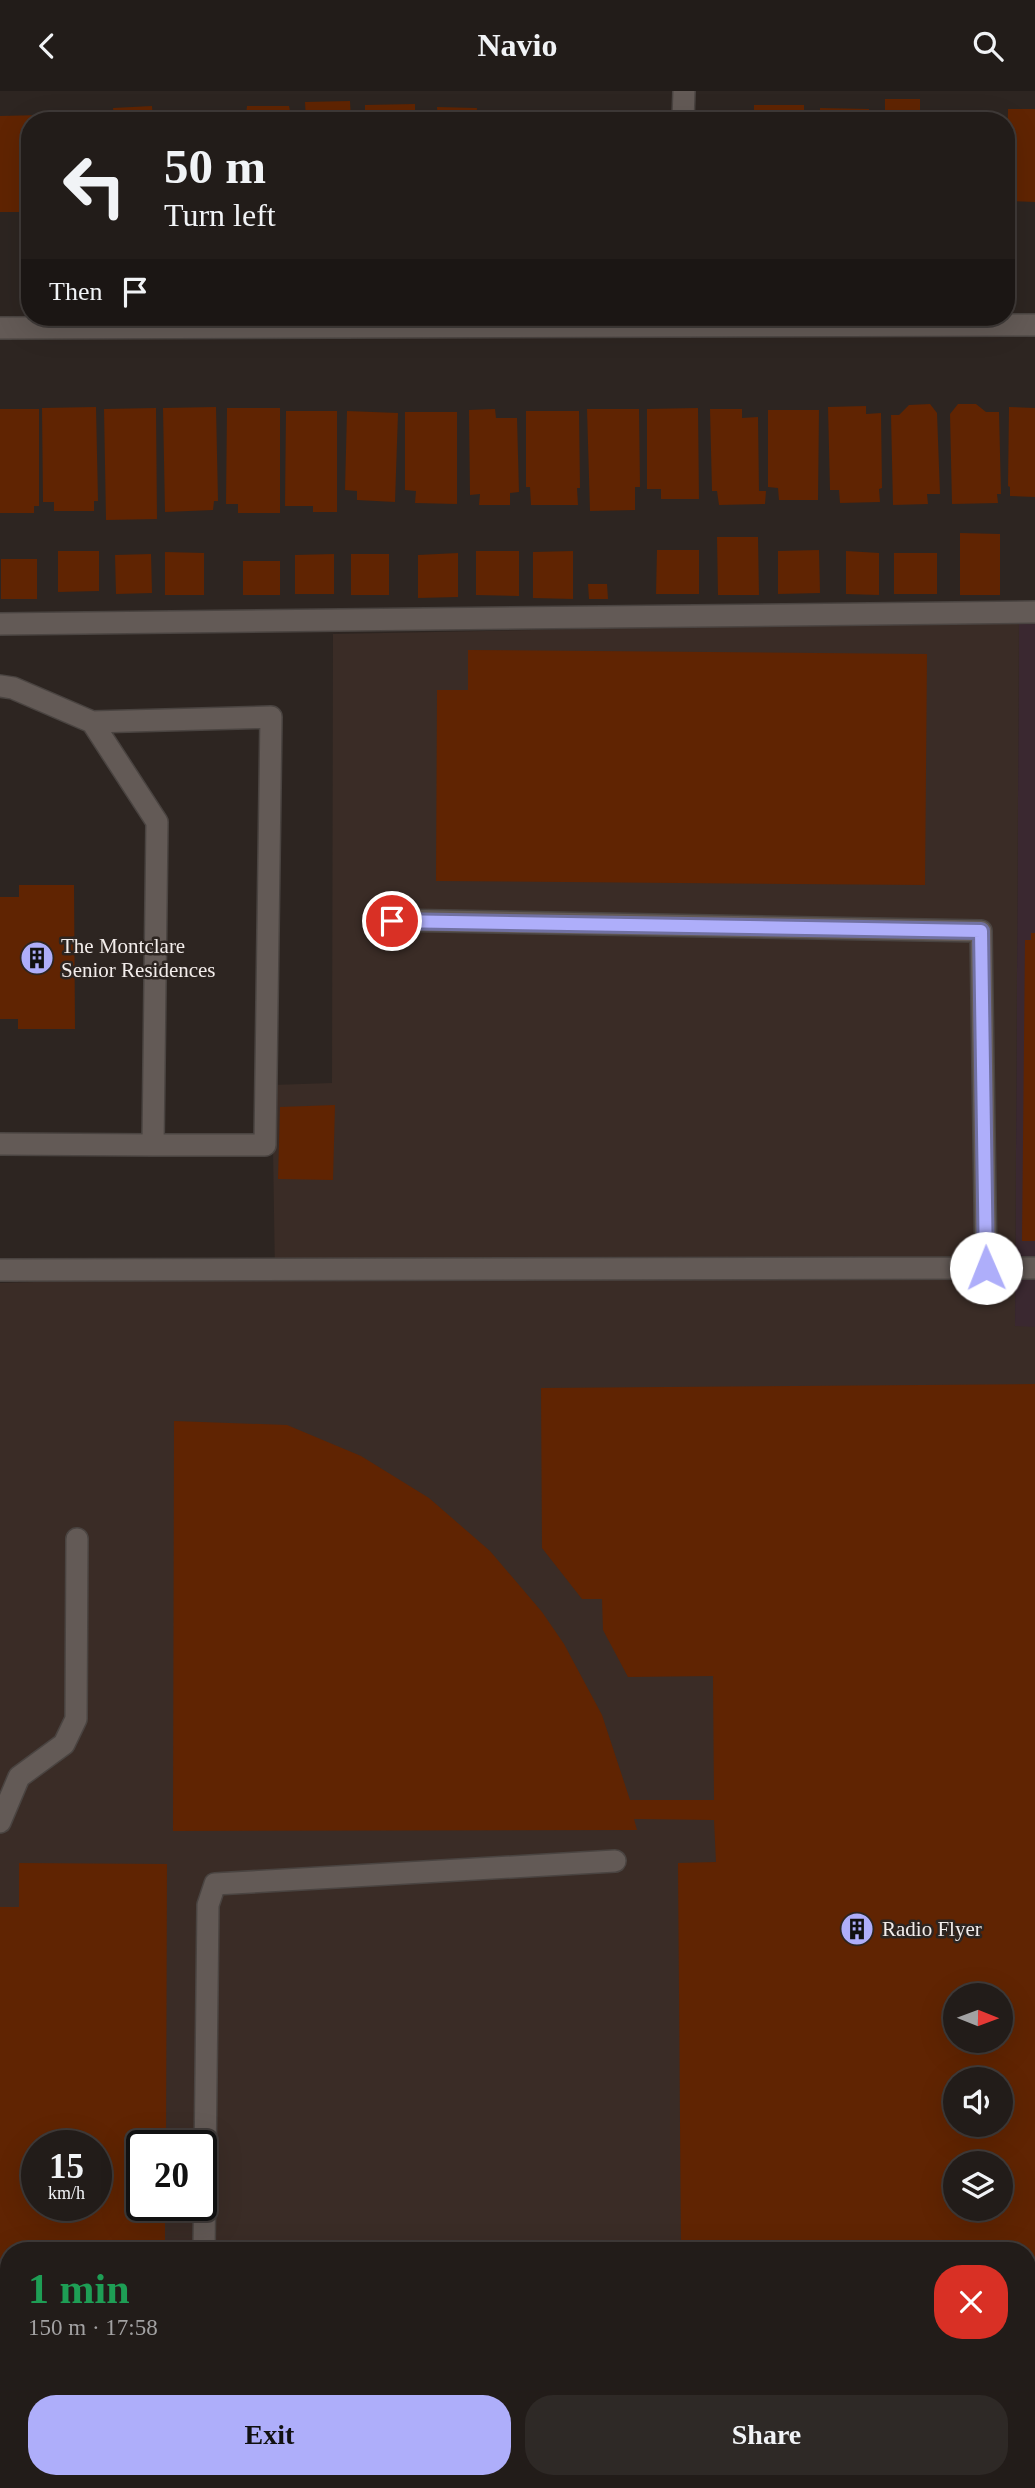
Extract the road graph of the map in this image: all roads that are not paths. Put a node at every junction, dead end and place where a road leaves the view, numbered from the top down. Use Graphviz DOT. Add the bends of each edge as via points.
graph roads {
  1 [pos="684,91"];
  2 [pos="683,112"];
  3 [pos="1015,325"];
  4 [pos="1035,325"];
  5 [pos="195,326"];
  6 [pos="0,328"];
  7 [pos="1035,612"];
  8 [pos="0,624"];
  9 [pos="0,687"];
  10 [pos="92,722"];
  11 [pos="392,921"];
  12 [pos="0,1144"];
  13 [pos="153,1145"];
  14 [pos="986,1268"];
  15 [pos="1035,1268"];
  16 [pos="0,1271"];
  17 [pos="78,1539"];
  18 [pos="0,1822"];
  19 [pos="615,1861"];
  20 [pos="204,2242"];
  1 -- 2 [label="street"];
  3 -- 4 [label="street"];
  5 -- 6 [label="street"];
  7 -- 8 [label="street"];
  9 -- 10 [label="street" via="13,688"];
  10 -- 13 [label="street" via="157,822"];
  10 -- 13 [label="street" via="271,717 265,1145"];
  11 -- 14 [label="street" via="981,931"];
  12 -- 13 [label="street"];
  14 -- 15 [label="street"];
  14 -- 16 [label="street"];
  17 -- 18 [label="street" via="76,1719 64,1744 19,1777"];
  19 -- 20 [label="street" via="215,1884 208,1905"];
}
